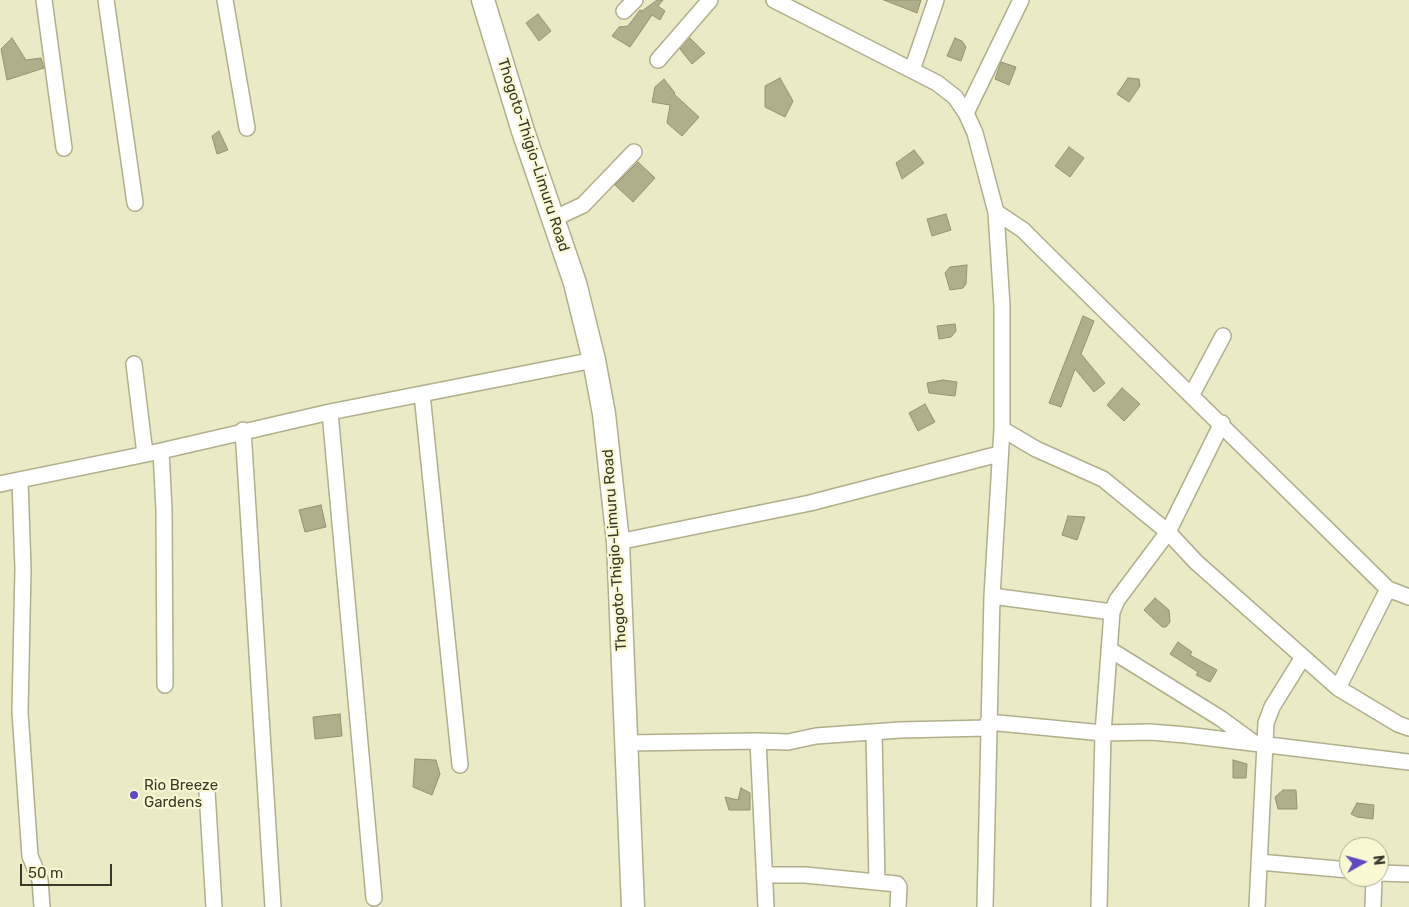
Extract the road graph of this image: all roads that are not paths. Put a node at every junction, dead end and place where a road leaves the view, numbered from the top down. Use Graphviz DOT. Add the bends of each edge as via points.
graph roads {
  1 [pos="44,0"];
  2 [pos="106,0"];
  3 [pos="225,0"];
  4 [pos="483,0"];
  5 [pos="710,0"];
  6 [pos="774,0"];
  7 [pos="936,0"];
  8 [pos="1021,0"];
  9 [pos="658,60"];
  10 [pos="912,70"];
  11 [pos="966,113"];
  12 [pos="247,128"];
  13 [pos="64,148"];
  14 [pos="634,152"];
  15 [pos="135,203"];
  16 [pos="996,212"];
  17 [pos="553,219"];
  18 [pos="1223,336"];
  19 [pos="594,360"];
  20 [pos="134,364"];
  21 [pos="422,394"];
  22 [pos="1192,394"];
  23 [pos="330,412"];
  24 [pos="1222,423"];
  25 [pos="1002,429"];
  26 [pos="243,430"];
  27 [pos="161,450"];
  28 [pos="145,454"];
  29 [pos="999,454"];
  30 [pos="20,480"];
  31 [pos="0,484"];
  32 [pos="1168,532"];
  33 [pos="618,542"];
  34 [pos="1388,589"];
  35 [pos="992,596"];
  36 [pos="1409,597"];
  37 [pos="1112,612"];
  38 [pos="1109,649"];
  39 [pos="1303,657"];
  40 [pos="165,685"];
  41 [pos="1338,688"];
  42 [pos="988,725"];
  43 [pos="1409,728"];
  44 [pos="874,732"];
  45 [pos="1103,733"];
  46 [pos="758,741"];
  47 [pos="627,743"];
  48 [pos="1259,743"];
  49 [pos="1409,762"];
  50 [pos="460,765"];
  51 [pos="207,791"];
  52 [pos="1259,862"];
  53 [pos="1339,869"];
  54 [pos="1389,873"];
  55 [pos="1409,874"];
  56 [pos="765,875"];
  57 [pos="878,882"];
  58 [pos="1374,887"];
  59 [pos="374,898"];
  60 [pos="42,907"];
  61 [pos="214,907"];
  62 [pos="273,907"];
  63 [pos="633,907"];
  64 [pos="766,907"];
  65 [pos="898,907"];
  66 [pos="985,907"];
  67 [pos="1099,907"];
  68 [pos="1257,907"];
  69 [pos="1373,907"];
  1 -- 13 [label="street"];
  2 -- 15 [label="street"];
  3 -- 12 [label="street"];
  4 -- 17 [label="highway, Thogoto-Thigio-Limuru Road"];
  5 -- 9 [label="street"];
  6 -- 10 [label="street"];
  7 -- 10 [label="street"];
  8 -- 11 [label="street"];
  10 -- 11 [label="street" via="955,97"];
  11 -- 16 [label="street" via="975,133"];
  14 -- 17 [label="street" via="583,205"];
  16 -- 22 [label="street" via="1023,230"];
  16 -- 25 [label="street" via="1002,306"];
  17 -- 19 [label="highway, Thogoto-Thigio-Limuru Road" via="575,283"];
  18 -- 22 [label="street"];
  19 -- 21 [label="street"];
  19 -- 33 [label="highway, Thogoto-Thigio-Limuru Road" via="612,473"];
  20 -- 28 [label="street"];
  21 -- 23 [label="street"];
  21 -- 50 [label="street"];
  22 -- 24 [label="street"];
  23 -- 26 [label="street"];
  23 -- 59 [label="street"];
  24 -- 32 [label="street"];
  24 -- 34 [label="street"];
  25 -- 29 [label="street"];
  25 -- 32 [label="street" via="1036,449 1103,480"];
  26 -- 27 [label="street"];
  26 -- 62 [label="street"];
  27 -- 28 [label="street"];
  27 -- 40 [label="street"];
  28 -- 30 [label="street"];
  29 -- 33 [label="street" via="810,502"];
  29 -- 35 [label="street"];
  30 -- 31 [label="street"];
  30 -- 60 [label="street" via="23,569 20,712 30,856 40,880"];
  32 -- 37 [label="street" via="1117,600"];
  32 -- 39 [label="street" via="1196,562"];
  33 -- 47 [label="highway, Thogoto-Thigio-Limuru Road"];
  34 -- 36 [label="street"];
  34 -- 41 [label="street"];
  35 -- 37 [label="street"];
  35 -- 42 [label="street"];
  37 -- 38 [label="street"];
  38 -- 45 [label="street"];
  38 -- 48 [label="street"];
  39 -- 41 [label="street"];
  39 -- 48 [label="street" via="1272,707"];
  41 -- 43 [label="street"];
  42 -- 44 [label="street"];
  42 -- 45 [label="street"];
  42 -- 66 [label="street"];
  44 -- 46 [label="street" via="816,736 788,742"];
  44 -- 57 [label="street"];
  45 -- 48 [label="street" via="1150,732"];
  45 -- 67 [label="street"];
  46 -- 47 [label="street"];
  46 -- 56 [label="street"];
  47 -- 63 [label="highway, Thogoto-Thigio-Limuru Road"];
  48 -- 49 [label="street"];
  48 -- 52 [label="street"];
  51 -- 61 [label="street"];
  52 -- 53 [label="street"];
  52 -- 68 [label="street"];
  54 -- 55 [label="street"];
  56 -- 57 [label="street"];
  56 -- 64 [label="street"];
  57 -- 65 [label="street" via="898,885"];
  58 -- 69 [label="street"];
}
